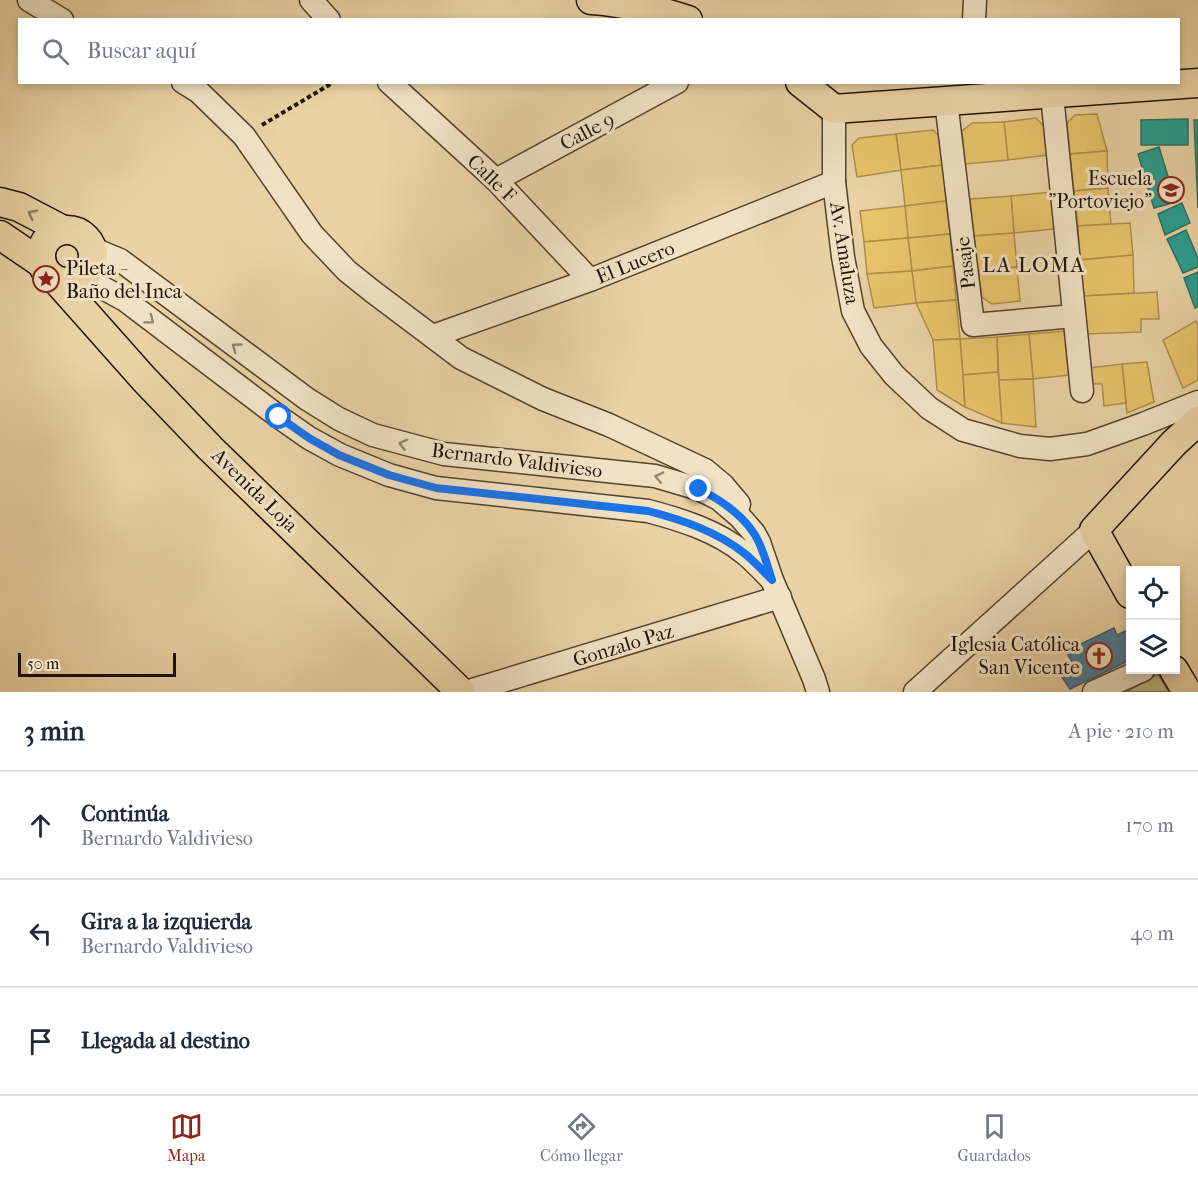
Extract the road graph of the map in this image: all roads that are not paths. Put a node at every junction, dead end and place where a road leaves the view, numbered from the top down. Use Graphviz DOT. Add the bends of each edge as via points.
graph roads {
  1 [pos="29,0"];
  2 [pos="311,0"];
  3 [pos="591,0"];
  4 [pos="975,0"];
  5 [pos="59,18"];
  6 [pos="327,18"];
  7 [pos="682,18"];
  8 [pos="974,18"];
  9 [pos="1198,83"];
  10 [pos="186,84"];
  11 [pos="391,84"];
  12 [pos="673,84"];
  13 [pos="803,84"];
  14 [pos="962,94"];
  15 [pos="1052,95"];
  16 [pos="834,109"];
  17 [pos="496,180"];
  18 [pos="834,182"];
  19 [pos="0,202"];
  20 [pos="63,231"];
  21 [pos="0,235"];
  22 [pos="91,248"];
  23 [pos="60,274"];
  24 [pos="590,280"];
  25 [pos="1074,316"];
  26 [pos="433,336"];
  27 [pos="1082,391"];
  28 [pos="1198,402"];
  29 [pos="1198,421"];
  30 [pos="746,524"];
  31 [pos="1094,530"];
  32 [pos="1126,585"];
  33 [pos="776,588"];
  34 [pos="1132,674"];
  35 [pos="1177,674"];
  36 [pos="918,690"];
  37 [pos="461,692"];
  38 [pos="466,692"];
  39 [pos="818,692"];
  40 [pos="944,692"];
  41 [pos="1094,692"];
  42 [pos="1187,692"];
  1 -- 5 [label="street"];
  2 -- 6 [label="street"];
  3 -- 7 [label="main road"];
  4 -- 8 [label="street"];
  9 -- 15 [label="main road"];
  10 -- 26 [label="street" via="244,136 312,234 347,271"];
  11 -- 17 [label="street, Calle F"];
  12 -- 17 [label="street, Calle 9"];
  13 -- 16 [label="main road"];
  14 -- 15 [label="main road"];
  14 -- 16 [label="main road"];
  14 -- 25 [label="street, Pasaje" via="973,325"];
  15 -- 25 [label="street"];
  16 -- 18 [label="street, Av. Amaluza"];
  17 -- 24 [label="street, Calle F"];
  18 -- 24 [label="street, El Lucero"];
  18 -- 28 [label="street, Av. Amaluza" via="853,311 871,346 894,375 929,408 963,430 1020,446 1087,444"];
  20 -- 19 [label="main road, one-way" via="19,207"];
  20 -- 22 [label="main road" via="83,236"];
  20 -- 23 [label="main road" via="47,238 40,255"];
  21 -- 23 [label="main road, Avenida Loja"];
  22 -- 23 [label="main road" via="88,271"];
  30 -- 22 [label="street, Bernardo Valdivieso, one-way" via="718,499 655,476 444,454 373,435 307,399 120,260"];
  23 -- 33 [label="street, Bernardo Valdivieso, one-way" via="124,300 279,417 339,455 436,488 648,511 680,519 744,553"];
  23 -- 37 [label="main road, Avenida Loja" via="144,379 210,448"];
  24 -- 26 [label="street, El Lucero"];
  25 -- 27 [label="street"];
  26 -- 30 [label="street" via="461,358 533,394 705,470 723,484 738,504"];
  29 -- 31 [label="main road"];
  30 -- 33 [label="street, Bernardo Valdivieso" via="759,542"];
  31 -- 32 [label="main road"];
  31 -- 36 [label="street"];
  33 -- 38 [label="street, Gonzalo Paz"];
  33 -- 39 [label="street, Bernardo Valdivieso"];
  34 -- 41 [label="street"];
  35 -- 42 [label="main road"];
  36 -- 40 [label="street"];
}
